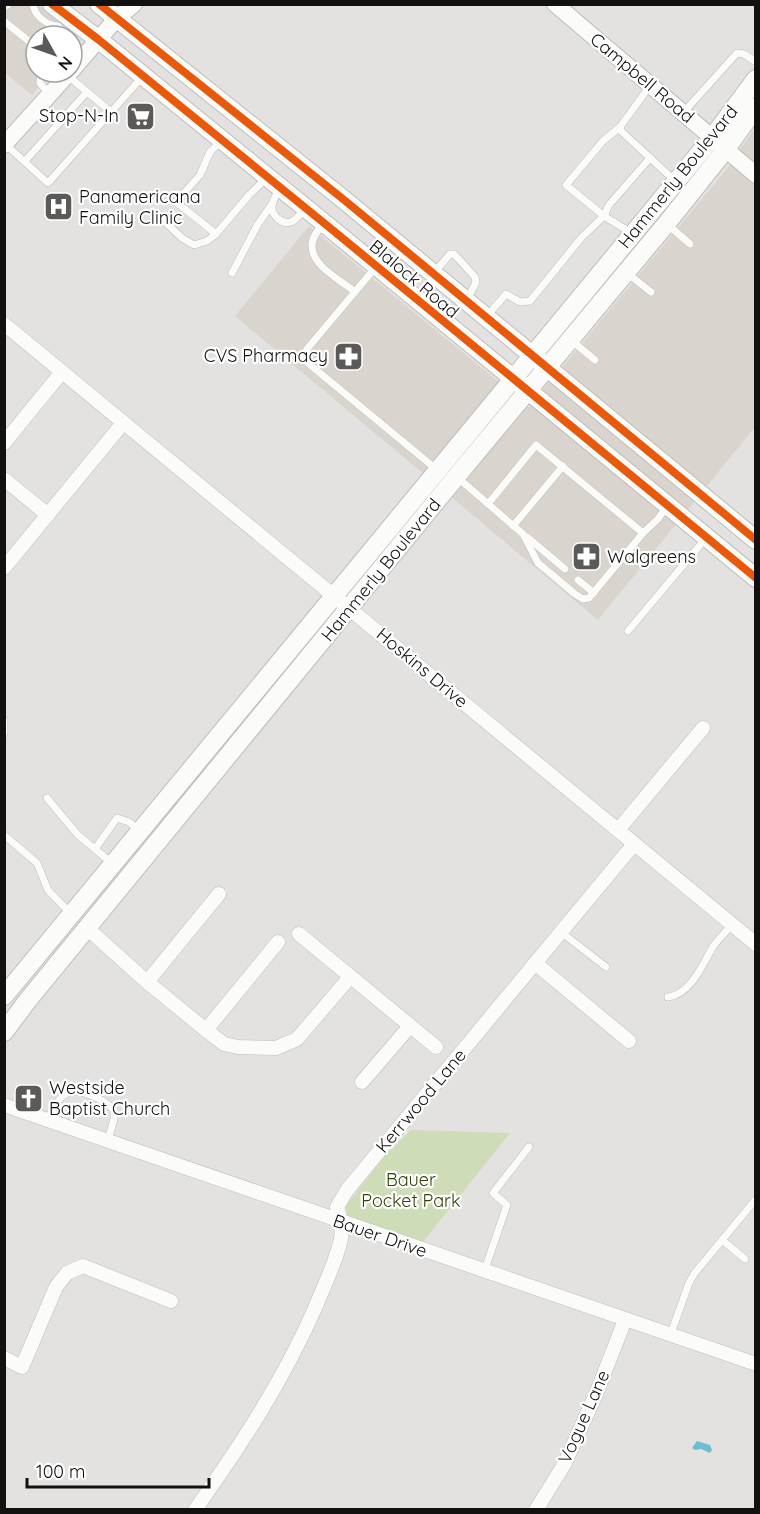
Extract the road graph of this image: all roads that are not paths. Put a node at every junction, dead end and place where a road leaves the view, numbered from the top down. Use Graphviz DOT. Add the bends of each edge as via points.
graph roads {
  1 [pos="9,4"];
  2 [pos="33,4"];
  3 [pos="52,4"];
  4 [pos="99,4"];
  5 [pos="134,4"];
  6 [pos="555,4"];
  7 [pos="4,7"];
  8 [pos="117,18"];
  9 [pos="4,21"];
  10 [pos="63,21"];
  11 [pos="63,24"];
  12 [pos="24,37"];
  13 [pos="99,40"];
  14 [pos="84,56"];
  15 [pos="756,62"];
  16 [pos="143,76"];
  17 [pos="756,79"];
  18 [pos="41,84"];
  19 [pos="59,84"];
  20 [pos="81,84"];
  21 [pos="650,85"];
  22 [pos="86,93"];
  23 [pos="50,95"];
  24 [pos="755,110"];
  25 [pos="111,112"];
  26 [pos="682,113"];
  27 [pos="620,127"];
  28 [pos="222,140"];
  29 [pos="5,144"];
  30 [pos="719,144"];
  31 [pos="650,158"];
  32 [pos="25,161"];
  33 [pos="754,170"];
  34 [pos="676,181"];
  35 [pos="274,183"];
  36 [pos="343,199"];
  37 [pos="272,204"];
  38 [pos="305,208"];
  39 [pos="604,216"];
  40 [pos="163,220"];
  41 [pos="324,223"];
  42 [pos="667,223"];
  43 [pos="216,234"];
  44 [pos="633,234"];
  45 [pos="690,244"];
  46 [pos="376,266"];
  47 [pos="626,272"];
  48 [pos="232,273"];
  49 [pos="433,274"];
  50 [pos="355,292"];
  51 [pos="651,292"];
  52 [pos="466,302"];
  53 [pos="485,318"];
  54 [pos="4,324"];
  55 [pos="571,340"];
  56 [pos="531,357"];
  57 [pos="595,360"];
  58 [pos="547,369"];
  59 [pos="62,372"];
  60 [pos="520,386"];
  61 [pos="123,423"];
  62 [pos="4,443"];
  63 [pos="563,466"];
  64 [pos="438,471"];
  65 [pos="456,477"];
  66 [pos="4,479"];
  67 [pos="690,487"];
  68 [pos="488,504"];
  69 [pos="667,506"];
  70 [pos="48,515"];
  71 [pos="513,526"];
  72 [pos="643,533"];
  73 [pos="523,534"];
  74 [pos="706,538"];
  75 [pos="756,540"];
  76 [pos="4,568"];
  77 [pos="566,569"];
  78 [pos="756,578"];
  79 [pos="578,580"];
  80 [pos="594,593"];
  81 [pos="335,595"];
  82 [pos="350,608"];
  83 [pos="628,631"];
  84 [pos="4,720"];
  85 [pos="703,728"];
  86 [pos="4,733"];
  87 [pos="180,783"];
  88 [pos="195,796"];
  89 [pos="48,798"];
  90 [pos="618,830"];
  91 [pos="140,831"];
  92 [pos="4,835"];
  93 [pos="634,844"];
  94 [pos="95,849"];
  95 [pos="113,864"];
  96 [pos="219,894"];
  97 [pos="71,914"];
  98 [pos="732,925"];
  99 [pos="87,928"];
  100 [pos="561,932"];
  101 [pos="299,934"];
  102 [pos="278,942"];
  103 [pos="756,944"];
  104 [pos="535,963"];
  105 [pos="606,967"];
  106 [pos="350,977"];
  107 [pos="147,982"];
  108 [pos="4,996"];
  109 [pos="668,997"];
  110 [pos="410,1026"];
  111 [pos="206,1030"];
  112 [pos="4,1032"];
  113 [pos="629,1041"];
  114 [pos="436,1047"];
  115 [pos="362,1082"];
  116 [pos="4,1105"];
  117 [pos="47,1120"];
  118 [pos="108,1141"];
  119 [pos="530,1147"];
  120 [pos="756,1199"];
  121 [pos="341,1222"];
  122 [pos="722,1240"];
  123 [pos="746,1259"];
  124 [pos="484,1272"];
  125 [pos="171,1301"];
  126 [pos="625,1320"];
  127 [pos="670,1336"];
  128 [pos="4,1358"];
  129 [pos="755,1362"];
  130 [pos="195,1509"];
  131 [pos="536,1509"];
  1 -- 7 [label="lane"];
  2 -- 10 [label="lane" via="49,24"];
  3 -- 10 [label="main road, Blalock Road"];
  4 -- 8 [label="main road, Blalock Road"];
  5 -- 8 [label="street"];
  6 -- 21 [label="street, Campbell Road"];
  8 -- 13 [label="street"];
  8 -- 36 [label="main road, Blalock Road"];
  9 -- 12 [label="lane"];
  10 -- 11 [label="lane"];
  10 -- 13 [label="main road, Blalock Road"];
  13 -- 14 [label="street"];
  13 -- 16 [label="main road, Blalock Road"];
  15 -- 26 [label="lane" via="737,53"];
  16 -- 25 [label="lane"];
  16 -- 28 [label="main road, Blalock Road"];
  17 -- 30 [label="main road, Hammerly Boulevard"];
  18 -- 23 [label="lane"];
  19 -- 23 [label="street"];
  20 -- 22 [label="lane"];
  21 -- 26 [label="street, Campbell Road"];
  21 -- 27 [label="lane"];
  22 -- 25 [label="lane"];
  22 -- 32 [label="lane"];
  23 -- 29 [label="street"];
  24 -- 30 [label="main road, Hammerly Boulevard"];
  25 -- 32 [label="lane" via="48,183"];
  26 -- 30 [label="street, Campbell Road"];
  27 -- 31 [label="lane"];
  27 -- 39 [label="lane" via="566,185"];
  28 -- 35 [label="main road, Blalock Road"];
  28 -- 43 [label="lane" via="210,152 200,175 176,202"];
  29 -- 32 [label="lane"];
  30 -- 33 [label="street, Campbell Road"];
  30 -- 34 [label="main road, Hammerly Boulevard"];
  30 -- 42 [label="main road, Hammerly Boulevard"];
  31 -- 34 [label="lane"];
  31 -- 39 [label="lane"];
  34 -- 44 [label="main road, Hammerly Boulevard"];
  35 -- 37 [label="lane"];
  35 -- 38 [label="main road, Blalock Road"];
  35 -- 43 [label="lane" via="250,194"];
  36 -- 41 [label="main road"];
  36 -- 49 [label="main road, Blalock Road"];
  37 -- 38 [label="lane" via="275,216 285,223 294,221"];
  37 -- 48 [label="lane"];
  38 -- 41 [label="main road, Blalock Road"];
  39 -- 44 [label="lane"];
  39 -- 53 [label="lane" via="530,301 520,302 506,294"];
  40 -- 43 [label="lane" via="194,245"];
  41 -- 46 [label="main road, Blalock Road"];
  41 -- 50 [label="lane" via="314,236 313,253 318,263"];
  42 -- 45 [label="lane"];
  42 -- 47 [label="main road, Hammerly Boulevard"];
  44 -- 56 [label="main road, Hammerly Boulevard"];
  46 -- 50 [label="lane"];
  46 -- 60 [label="main road, Blalock Road"];
  47 -- 51 [label="lane"];
  47 -- 55 [label="main road, Hammerly Boulevard"];
  49 -- 52 [label="main road, Blalock Road"];
  49 -- 52 [label="lane" via="454,254 475,277"];
  50 -- 64 [label="lane" via="303,359"];
  52 -- 53 [label="main road, Blalock Road"];
  53 -- 56 [label="main road, Blalock Road"];
  54 -- 59 [label="street, Hoskins Drive"];
  55 -- 57 [label="lane"];
  55 -- 58 [label="main road, Hammerly Boulevard"];
  56 -- 58 [label="main road, Blalock Road"];
  56 -- 60 [label="main road, Hammerly Boulevard"];
  58 -- 60 [label="main road, Hammerly Boulevard"];
  58 -- 67 [label="main road, Blalock Road"];
  59 -- 61 [label="street, Hoskins Drive"];
  59 -- 62 [label="street"];
  60 -- 64 [label="main road, Hammerly Boulevard"];
  60 -- 65 [label="main road, Hammerly Boulevard"];
  60 -- 69 [label="main road, Blalock Road"];
  61 -- 70 [label="street"];
  61 -- 81 [label="street, Hoskins Drive"];
  63 -- 68 [label="lane" via="536,445"];
  63 -- 71 [label="lane"];
  63 -- 72 [label="lane"];
  64 -- 81 [label="main road, Hammerly Boulevard"];
  65 -- 68 [label="lane"];
  65 -- 82 [label="main road, Hammerly Boulevard"];
  66 -- 70 [label="street"];
  67 -- 69 [label="main road"];
  67 -- 75 [label="main road, Blalock Road"];
  68 -- 71 [label="lane"];
  69 -- 72 [label="lane"];
  69 -- 74 [label="main road, Blalock Road"];
  70 -- 76 [label="street"];
  71 -- 73 [label="lane"];
  72 -- 80 [label="lane"];
  73 -- 77 [label="lane"];
  73 -- 80 [label="lane" via="538,562 574,594 583,599"];
  74 -- 78 [label="main road, Blalock Road"];
  74 -- 83 [label="lane"];
  79 -- 80 [label="lane"];
  81 -- 82 [label="street, Hoskins Drive"];
  81 -- 87 [label="main road, Hammerly Boulevard"];
  82 -- 88 [label="main road, Hammerly Boulevard"];
  82 -- 90 [label="street, Hoskins Drive"];
  84 -- 86 [label="lane"];
  85 -- 90 [label="street"];
  87 -- 88 [label="main road"];
  87 -- 91 [label="main road, Hammerly Boulevard"];
  88 -- 99 [label="main road, Hammerly Boulevard"];
  89 -- 94 [label="lane" via="78,836"];
  90 -- 93 [label="street, Hoskins Drive"];
  91 -- 94 [label="lane" via="117,818"];
  91 -- 95 [label="main road, Hammerly Boulevard"];
  92 -- 97 [label="lane" via="38,863 48,890"];
  93 -- 98 [label="street, Hoskins Drive"];
  93 -- 100 [label="street, Kerrwood Lane"];
  94 -- 95 [label="lane"];
  95 -- 97 [label="main road, Hammerly Boulevard"];
  96 -- 107 [label="street"];
  97 -- 99 [label="main road"];
  97 -- 108 [label="main road, Hammerly Boulevard"];
  98 -- 103 [label="street, Hoskins Drive"];
  98 -- 109 [label="lane" via="681,993"];
  99 -- 107 [label="street"];
  99 -- 112 [label="main road, Hammerly Boulevard"];
  100 -- 104 [label="street, Kerrwood Lane"];
  100 -- 105 [label="lane"];
  101 -- 106 [label="street"];
  102 -- 111 [label="street"];
  104 -- 113 [label="street"];
  104 -- 121 [label="street, Kerrwood Lane" via="347,1190 337,1207"];
  106 -- 110 [label="street"];
  106 -- 111 [label="street" via="297,1039 276,1048 224,1044"];
  107 -- 111 [label="street"];
  110 -- 114 [label="street"];
  110 -- 115 [label="street"];
  116 -- 117 [label="street, Bauer Drive"];
  117 -- 118 [label="street, Bauer Drive"];
  117 -- 118 [label="lane" via="62,1096 68,1092 83,1093 114,1110"];
  118 -- 121 [label="street, Bauer Drive"];
  119 -- 124 [label="lane" via="493,1193 507,1206"];
  120 -- 122 [label="lane"];
  121 -- 124 [label="street, Bauer Drive"];
  121 -- 130 [label="street, Kerrwood Lane" via="341,1238 329,1275 295,1353 236,1452"];
  122 -- 123 [label="lane"];
  122 -- 127 [label="lane" via="689,1282"];
  124 -- 126 [label="street, Bauer Drive"];
  125 -- 128 [label="street" via="83,1266 67,1273 56,1287 22,1367"];
  126 -- 127 [label="street, Bauer Drive"];
  126 -- 131 [label="street, Vogue Lane" via="565,1464"];
  127 -- 129 [label="street, Bauer Drive"];
}
